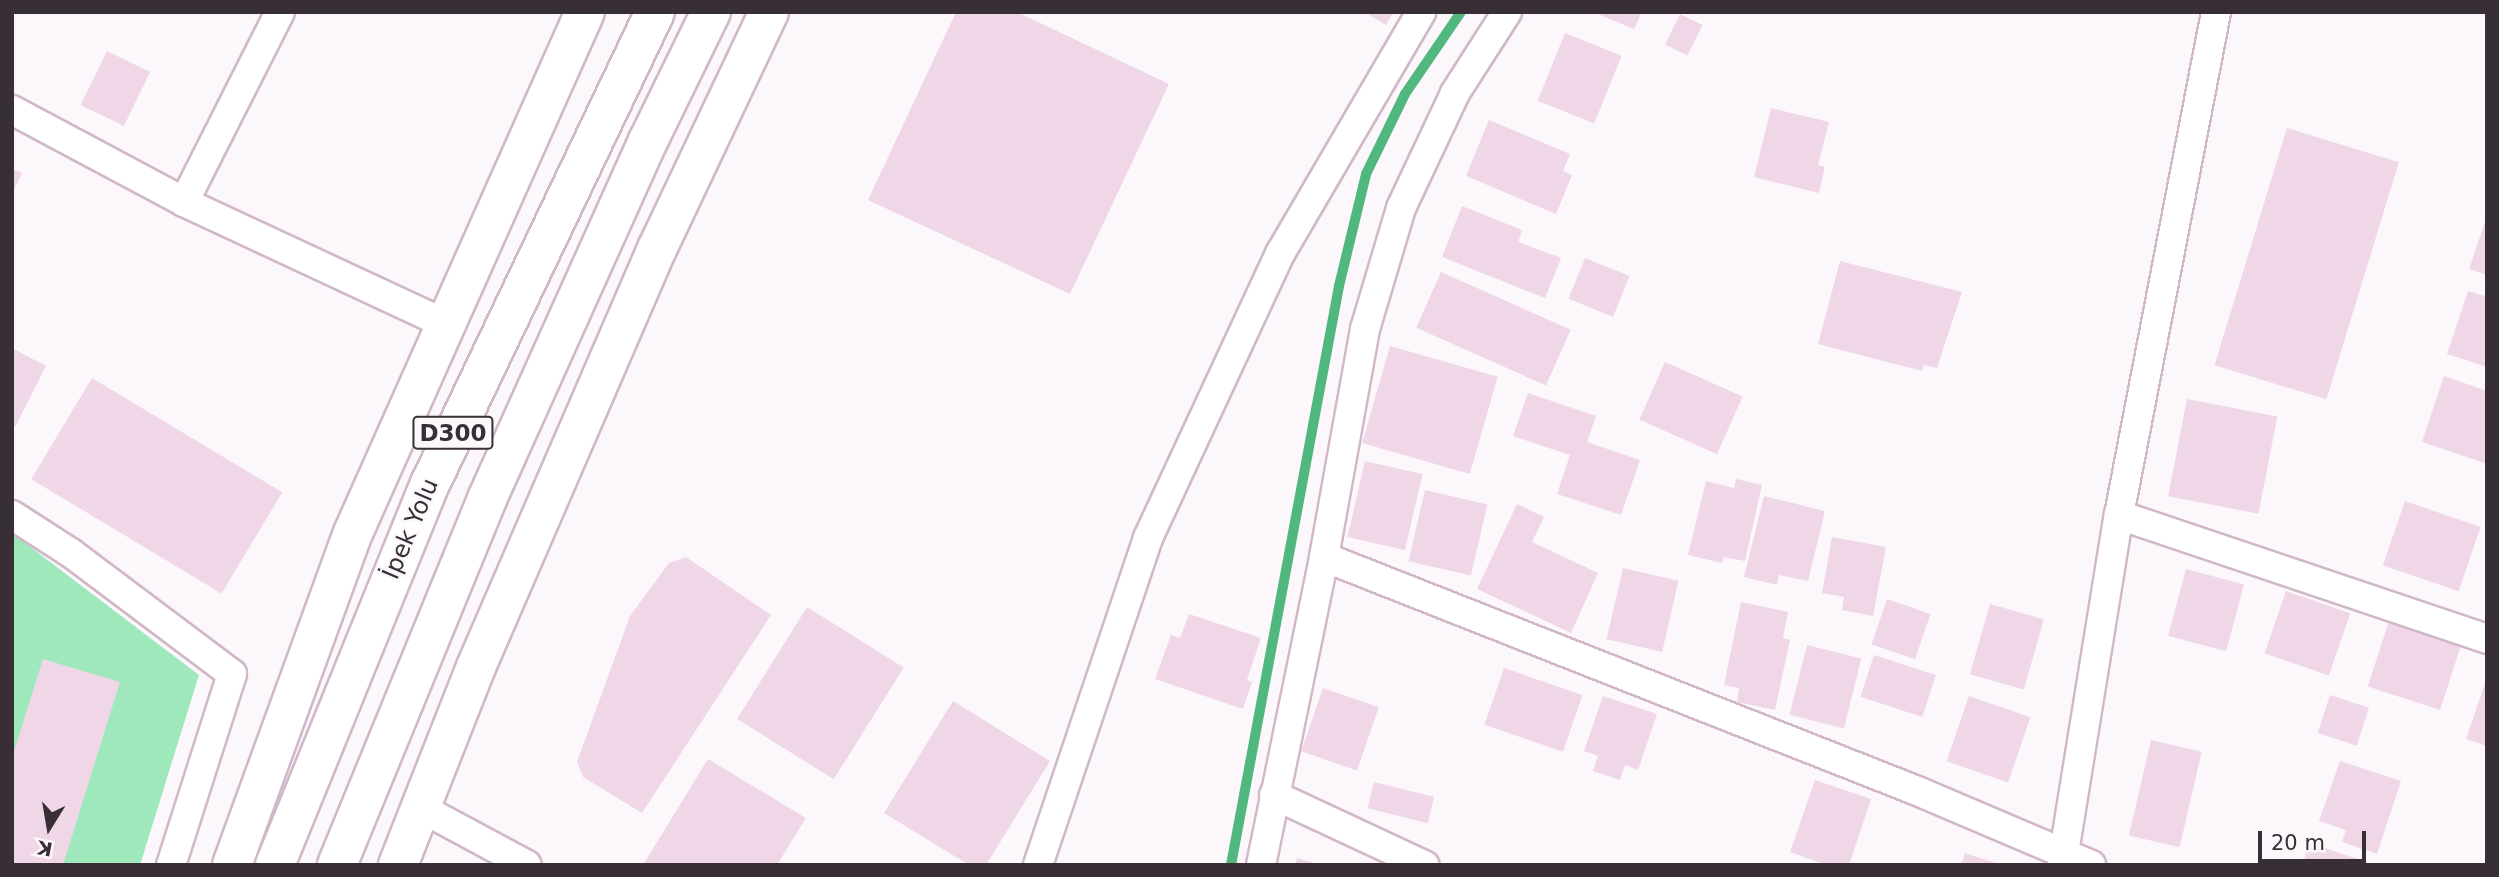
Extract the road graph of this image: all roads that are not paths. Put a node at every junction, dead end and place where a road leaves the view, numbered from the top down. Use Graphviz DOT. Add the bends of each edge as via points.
graph roads {
  1 [pos="280,12"];
  2 [pos="584,12"];
  3 [pos="655,12"];
  4 [pos="711,12"];
  5 [pos="769,12"];
  6 [pos="1421,12"];
  7 [pos="1507,12"];
  8 [pos="2216,12"];
  9 [pos="12,110"];
  10 [pos="184,202"];
  11 [pos="446,324"];
  12 [pos="12,515"];
  13 [pos="2119,515"];
  14 [pos="1324,556"];
  15 [pos="2487,639"];
  16 [pos="1274,795"];
  17 [pos="421,808"];
  18 [pos="2064,860"];
  19 [pos="171,865"];
  20 [pos="232,865"];
  21 [pos="275,865"];
  22 [pos="337,865"];
  23 [pos="398,865"];
  24 [pos="527,865"];
  25 [pos="1038,865"];
  26 [pos="1261,865"];
  27 [pos="1424,865"];
  28 [pos="2091,865"];
  1 -- 10 [label="street"];
  2 -- 11 [label="main road"];
  3 -- 21 [label="main road, İpek Yolu / D300" via="430,484"];
  4 -- 22 [label="main road, D300" via="487,499"];
  5 -- 17 [label="main road" via="657,249 476,667"];
  6 -- 25 [label="street" via="1281,252 1148,538"];
  7 -- 14 [label="street" via="1455,93 1401,208 1365,329"];
  8 -- 13 [label="street"];
  9 -- 10 [label="street"];
  10 -- 11 [label="street"];
  11 -- 20 [label="main road" via="353,533"];
  12 -- 19 [label="street" via="71,553 232,674"];
  13 -- 15 [label="street"];
  13 -- 18 [label="street"];
  14 -- 16 [label="street"];
  14 -- 18 [label="street" via="1920,792"];
  16 -- 26 [label="street"];
  16 -- 27 [label="street"];
  17 -- 23 [label="main road"];
  17 -- 24 [label="street"];
  18 -- 28 [label="street"];
}
